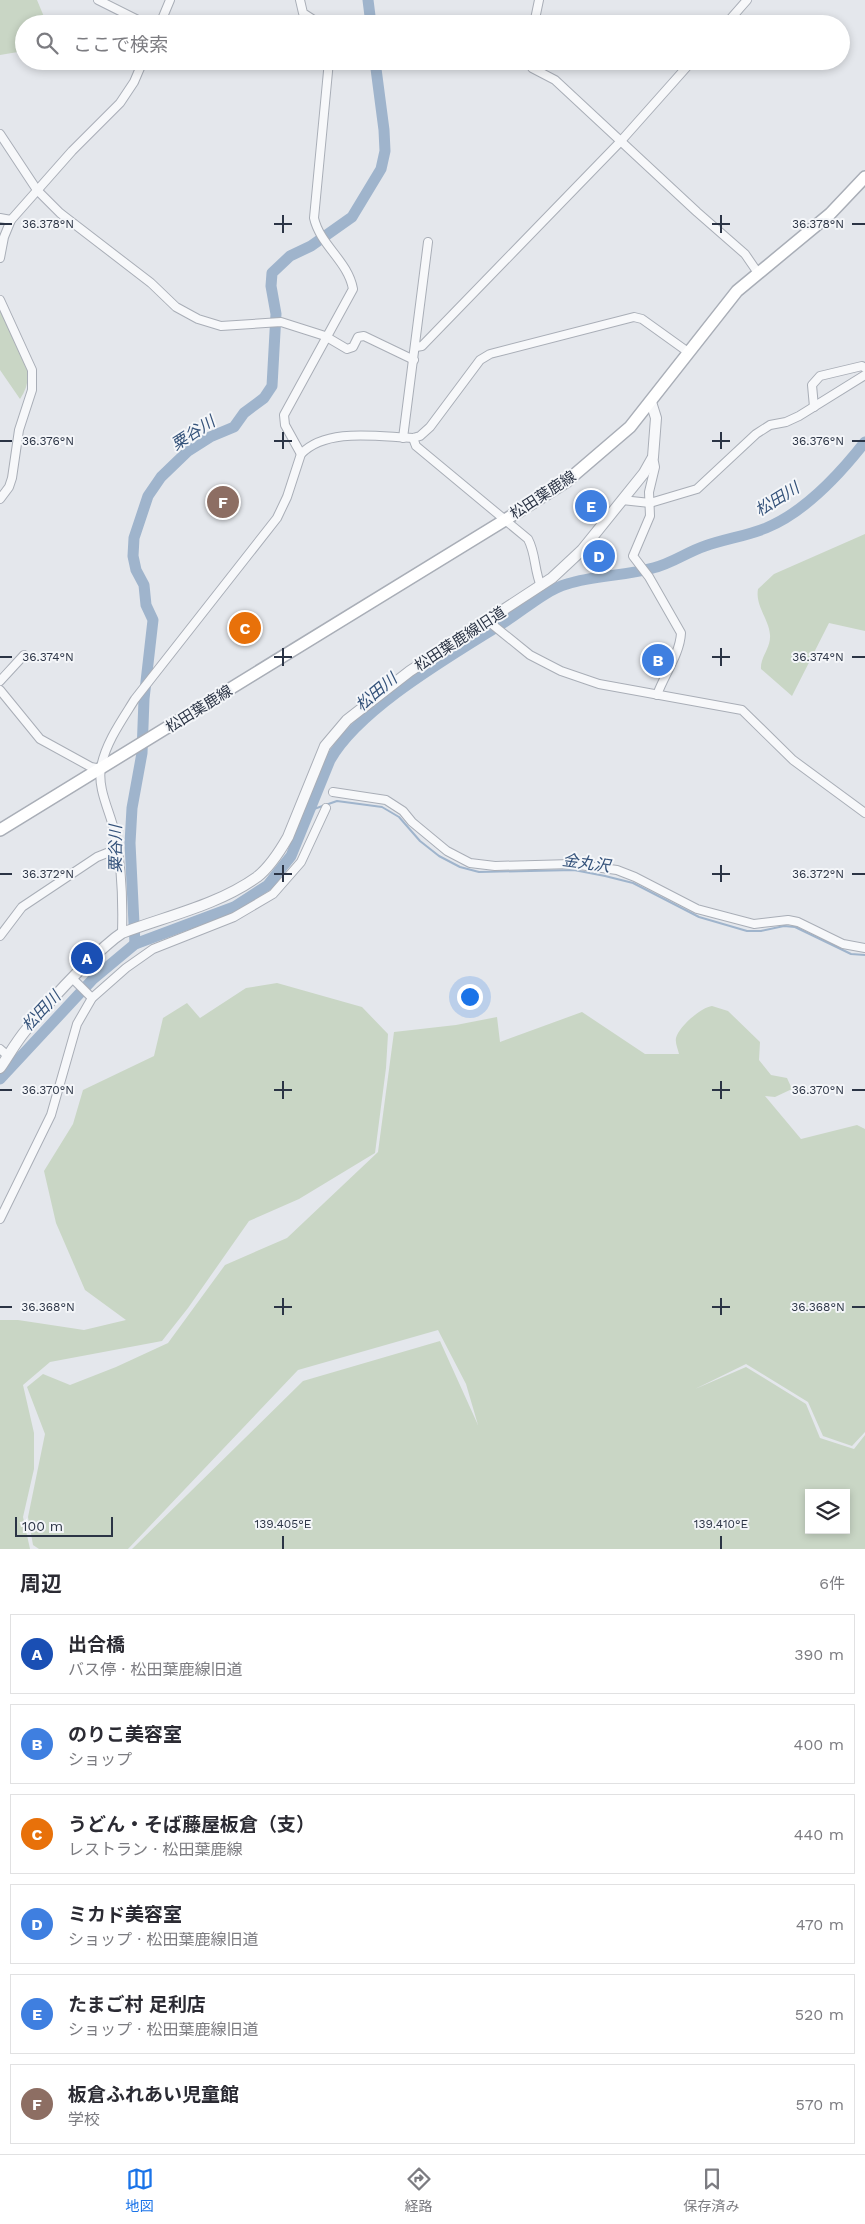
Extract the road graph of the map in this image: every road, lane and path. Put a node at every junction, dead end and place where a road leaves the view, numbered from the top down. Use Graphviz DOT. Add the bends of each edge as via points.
graph roads {
  1 [pos="98,0"];
  2 [pos="170,0"];
  3 [pos="300,0"];
  4 [pos="539,0"];
  5 [pos="748,0"];
  6 [pos="128,15"];
  7 [pos="164,15"];
  8 [pos="307,15"];
  9 [pos="536,15"];
  10 [pos="734,15"];
  11 [pos="139,70"];
  12 [pos="328,70"];
  13 [pos="536,70"];
  14 [pos="684,70"];
  15 [pos="0,134"];
  16 [pos="620,142"];
  17 [pos="865,177"];
  18 [pos="37,190"];
  19 [pos="0,218"];
  20 [pos="11,220"];
  21 [pos="428,242"];
  22 [pos="0,258"];
  23 [pos="758,273"];
  24 [pos="0,300"];
  25 [pos="326,336"];
  26 [pos="416,347"];
  27 [pos="688,352"];
  28 [pos="414,360"];
  29 [pos="865,368"];
  30 [pos="865,375"];
  31 [pos="651,402"];
  32 [pos="814,406"];
  33 [pos="403,438"];
  34 [pos="412,438"];
  35 [pos="302,454"];
  36 [pos="654,457"];
  37 [pos="0,499"];
  38 [pos="622,500"];
  39 [pos="650,503"];
  40 [pos="505,520"];
  41 [pos="541,586"];
  42 [pos="488,621"];
  43 [pos="24,655"];
  44 [pos="0,681"];
  45 [pos="0,690"];
  46 [pos="657,695"];
  47 [pos="101,768"];
  48 [pos="333,792"];
  49 [pos="326,808"];
  50 [pos="865,813"];
  51 [pos="0,830"];
  52 [pos="118,849"];
  53 [pos="124,932"];
  54 [pos="0,936"];
  55 [pos="865,948"];
  56 [pos="73,980"];
  57 [pos="90,996"];
  58 [pos="4,1052"];
  59 [pos="0,1068"];
  60 [pos="0,1218"];
  1 -- 6 [label="street"];
  2 -- 7 [label="street"];
  3 -- 8 [label="street"];
  4 -- 9 [label="street"];
  5 -- 10 [label="street"];
  11 -- 18 [label="street" via="120,103"];
  12 -- 25 [label="street" via="314,218 320,234 349,274 353,288"];
  13 -- 16 [label="street" via="555,80"];
  14 -- 16 [label="street"];
  15 -- 18 [label="street"];
  16 -- 23 [label="street" via="746,254"];
  16 -- 26 [label="street" via="422,346"];
  17 -- 23 [label="main road, 松田葉鹿線" via="824,219"];
  18 -- 20 [label="street"];
  18 -- 25 [label="street" via="73,224 151,283 176,307 198,319 221,326 281,322"];
  19 -- 20 [label="street"];
  20 -- 22 [label="street"];
  21 -- 26 [label="street"];
  23 -- 27 [label="main road, 松田葉鹿線" via="727,302"];
  24 -- 37 [label="street" via="32,370 32,390 19,430 12,478"];
  25 -- 28 [label="street" via="350,349 358,338 364,336"];
  25 -- 35 [label="street" via="284,415 284,425"];
  26 -- 28 [label="street"];
  27 -- 31 [label="main road, 松田葉鹿線"];
  27 -- 34 [label="street" via="642,319 634,317 490,354 480,360 430,427"];
  28 -- 33 [label="street"];
  29 -- 32 [label="street" via="820,376 812,385"];
  30 -- 32 [label="street"];
  31 -- 36 [label="street" via="656,418"];
  31 -- 40 [label="main road, 松田葉鹿線" via="630,427 586,467"];
  32 -- 39 [label="street" via="756,434 697,489"];
  33 -- 34 [label="street"];
  33 -- 35 [label="street" via="343,437 313,446"];
  34 -- 40 [label="street" via="416,446"];
  35 -- 47 [label="street" via="276,518 141,692 118,726"];
  36 -- 38 [label="street, 松田葉鹿線旧道"];
  36 -- 39 [label="street"];
  38 -- 39 [label="street"];
  38 -- 41 [label="street, 松田葉鹿線旧道" via="582,550"];
  39 -- 46 [label="street" via="649,521 633,556 681,633"];
  40 -- 41 [label="street" via="528,539"];
  40 -- 47 [label="main road, 松田葉鹿線"];
  41 -- 42 [label="street, 松田葉鹿線旧道"];
  42 -- 46 [label="street" via="518,646 561,671 599,684"];
  42 -- 53 [label="street, 松田葉鹿線旧道" via="383,690 339,729 325,746 288,838 258,876 210,902"];
  43 -- 44 [label="street"];
  45 -- 47 [label="street" via="40,739 83,763"];
  46 -- 50 [label="street" via="742,710 793,760"];
  47 -- 51 [label="main road"];
  47 -- 52 [label="street"];
  48 -- 55 [label="street" via="386,800 447,851 470,863 495,866 572,864 617,870 697,909 754,924 798,922 843,944"];
  49 -- 57 [label="street" via="301,862 273,894 234,917 147,952"];
  52 -- 53 [label="street"];
  52 -- 54 [label="street" via="97,856 22,907"];
  53 -- 56 [label="street"];
  56 -- 57 [label="street"];
  56 -- 58 [label="street"];
  57 -- 60 [label="street" via="77,1024 51,1115"];
  58 -- 59 [label="street"];
}
